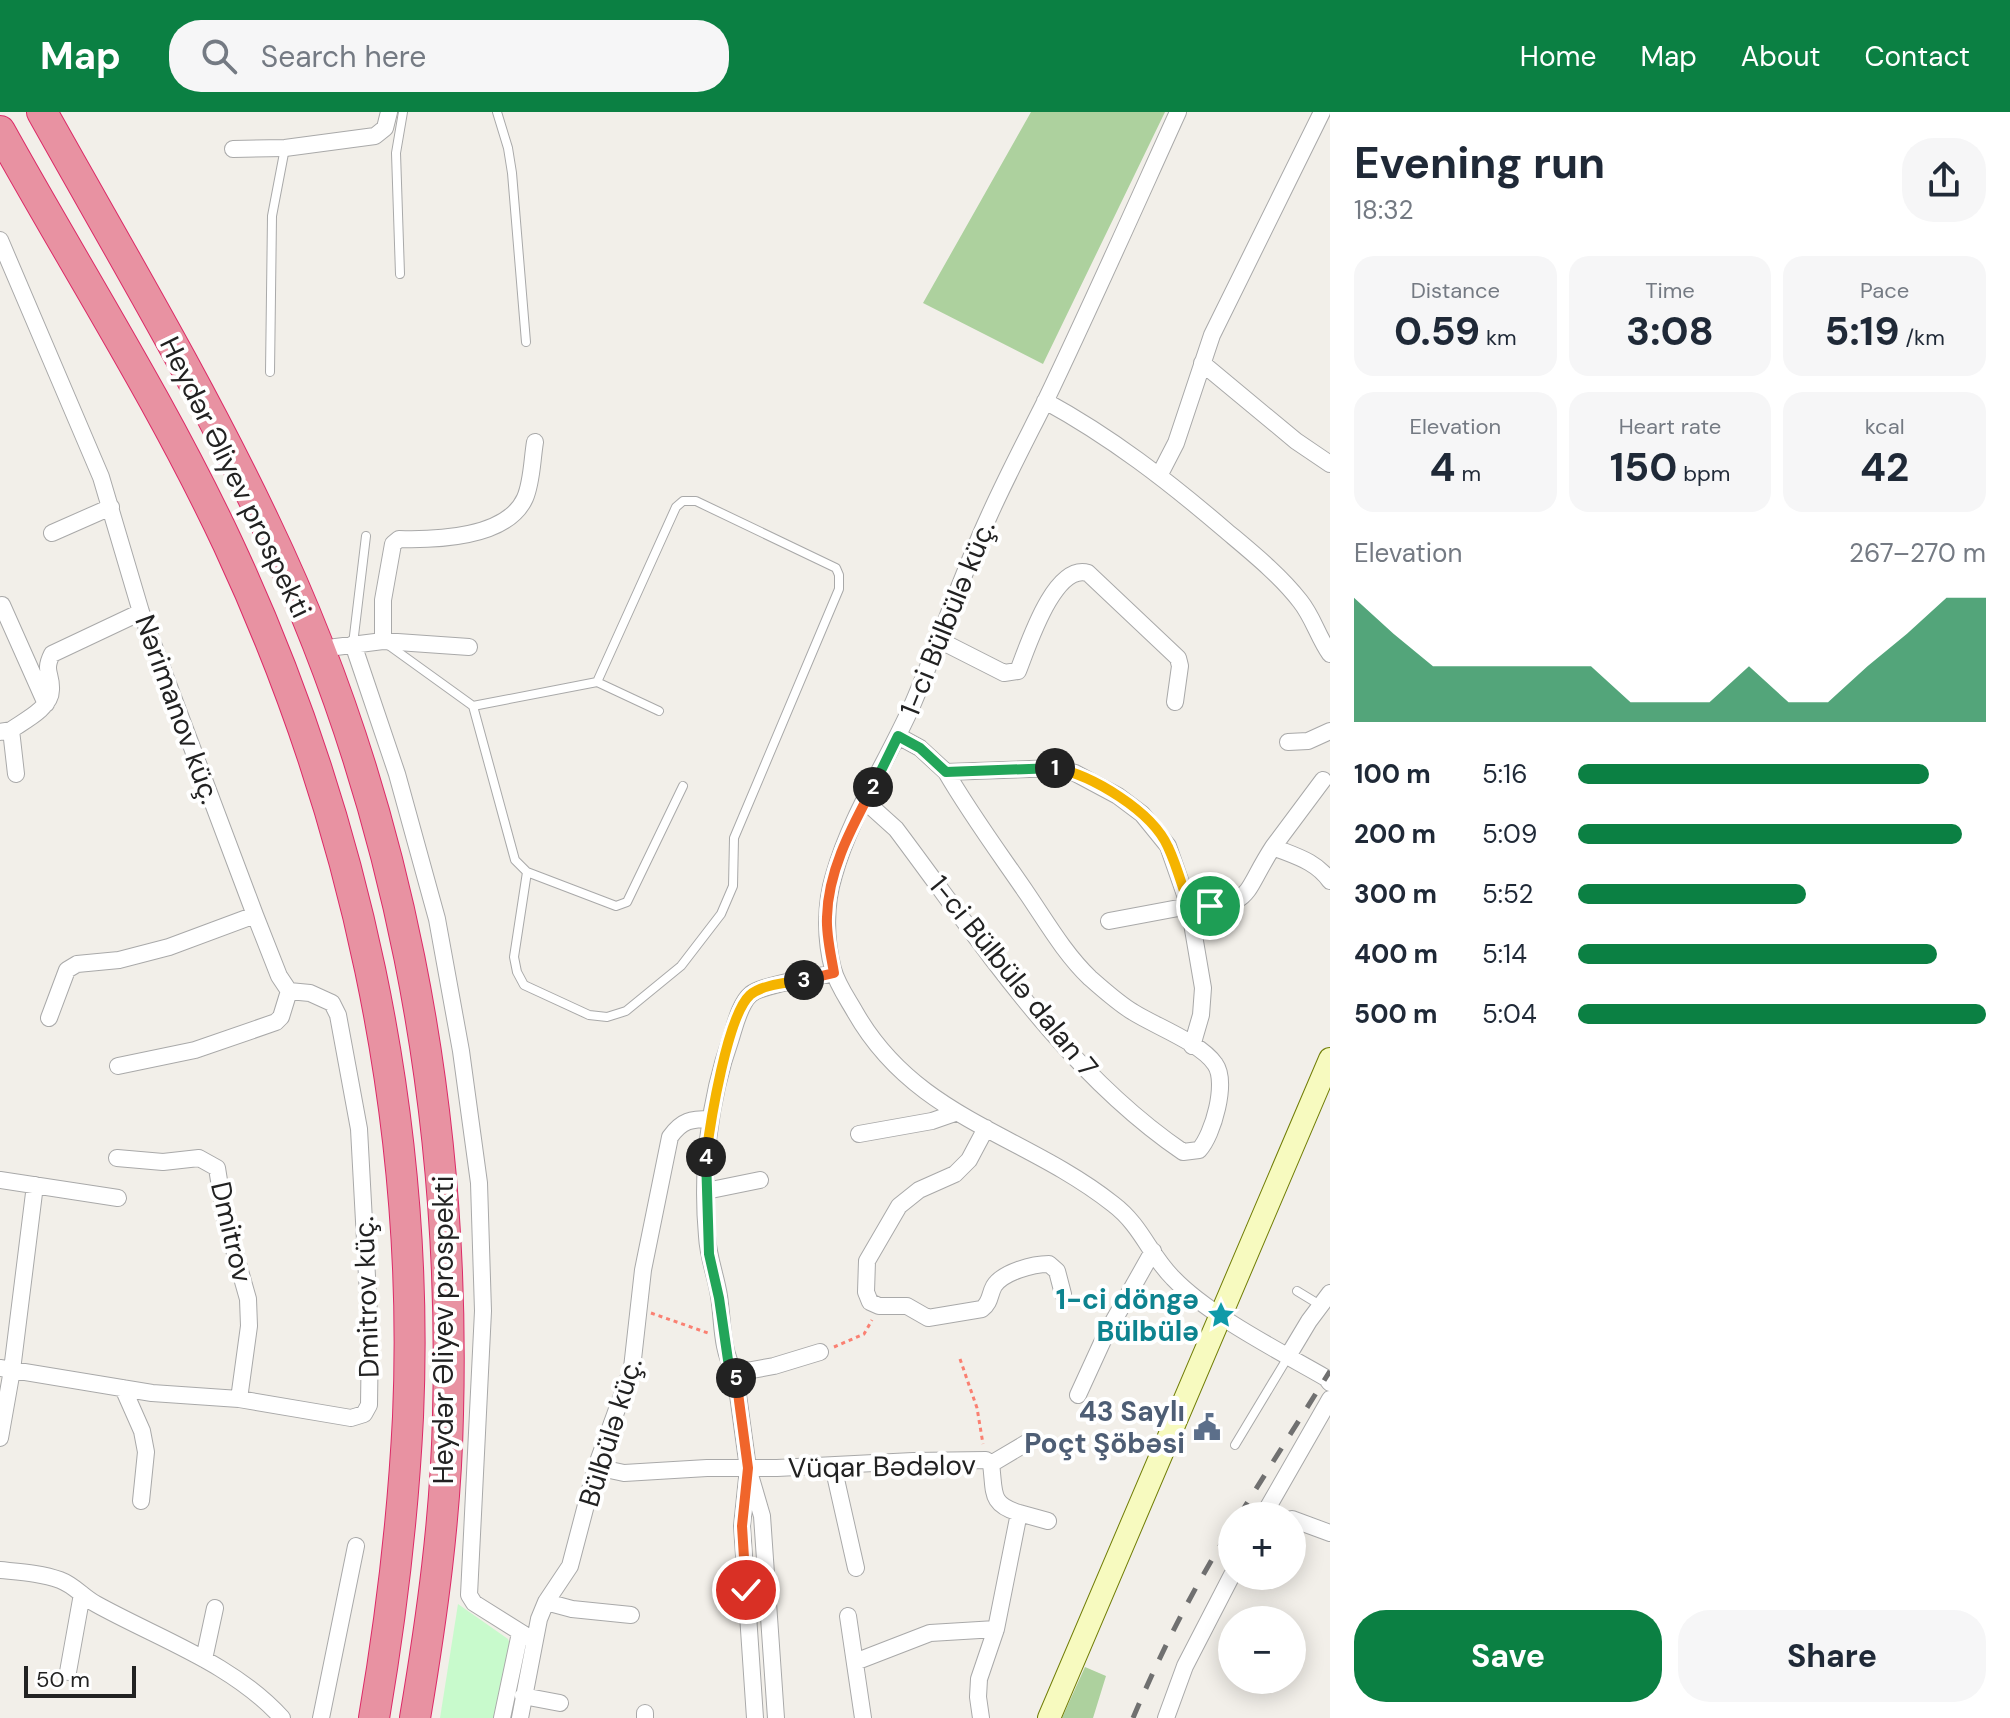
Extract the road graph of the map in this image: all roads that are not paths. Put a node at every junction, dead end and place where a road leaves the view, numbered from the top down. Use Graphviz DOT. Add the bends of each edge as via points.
graph roads {
  1 [pos="42,112"];
  2 [pos="389,112"];
  3 [pos="403,112"];
  4 [pos="497,112"];
  5 [pos="1178,112"];
  6 [pos="1322,112"];
  7 [pos="0,131"];
  8 [pos="285,148"];
  9 [pos="233,149"];
  10 [pos="0,240"];
  11 [pos="400,274"];
  12 [pos="526,342"];
  13 [pos="1202,363"];
  14 [pos="270,372"];
  15 [pos="1045,401"];
  16 [pos="535,442"];
  17 [pos="1330,464"];
  18 [pos="1160,474"];
  19 [pos="111,507"];
  20 [pos="52,533"];
  21 [pos="366,536"];
  22 [pos="2,605"];
  23 [pos="141,612"];
  24 [pos="939,640"];
  25 [pos="383,641"];
  26 [pos="353,644"];
  27 [pos="469,647"];
  28 [pos="320,649"];
  29 [pos="1330,654"];
  30 [pos="597,682"];
  31 [pos="1175,702"];
  32 [pos="46,704"];
  33 [pos="473,706"];
  34 [pos="659,711"];
  35 [pos="6,731"];
  36 [pos="1330,731"];
  37 [pos="898,736"];
  38 [pos="1288,742"];
  39 [pos="946,772"];
  40 [pos="16,774"];
  41 [pos="1323,780"];
  42 [pos="683,786"];
  43 [pos="866,802"];
  44 [pos="1273,847"];
  45 [pos="527,872"];
  46 [pos="1330,881"];
  47 [pos="1189,906"];
  48 [pos="255,915"];
  49 [pos="1109,921"];
  50 [pos="834,973"];
  51 [pos="289,991"];
  52 [pos="49,1018"];
  53 [pos="1192,1046"];
  54 [pos="1330,1059"];
  55 [pos="118,1066"];
  56 [pos="955,1113"];
  57 [pos="711,1119"];
  58 [pos="986,1128"];
  59 [pos="859,1134"];
  60 [pos="117,1158"];
  61 [pos="0,1180"];
  62 [pos="760,1180"];
  63 [pos="35,1185"];
  64 [pos="706,1191"];
  65 [pos="118,1198"];
  66 [pos="1153,1251"];
  67 [pos="1297,1291"];
  68 [pos="1063,1294"];
  69 [pos="1325,1299"];
  70 [pos="1221,1315"];
  71 [pos="820,1352"];
  72 [pos="1288,1356"];
  73 [pos="6,1369"];
  74 [pos="735,1373"];
  75 [pos="1330,1383"];
  76 [pos="123,1388"];
  77 [pos="1078,1395"];
  78 [pos="239,1399"];
  79 [pos="1330,1399"];
  80 [pos="0,1438"];
  81 [pos="1028,1442"];
  82 [pos="1235,1445"];
  83 [pos="988,1462"];
  84 [pos="833,1466"];
  85 [pos="596,1467"];
  86 [pos="748,1468"];
  87 [pos="141,1501"];
  88 [pos="1270,1502"];
  89 [pos="1019,1513"];
  90 [pos="1048,1521"];
  91 [pos="1306,1524"];
  92 [pos="1330,1533"];
  93 [pos="356,1546"];
  94 [pos="856,1568"];
  95 [pos="0,1570"];
  96 [pos="1224,1590"];
  97 [pos="82,1594"];
  98 [pos="546,1602"];
  99 [pos="215,1608"];
  100 [pos="631,1615"];
  101 [pos="848,1616"];
  102 [pos="996,1629"];
  103 [pos="527,1637"];
  104 [pos="772,1652"];
  105 [pos="751,1653"];
  106 [pos="204,1659"];
  107 [pos="855,1662"];
  108 [pos="68,1672"];
  109 [pos="523,1696"];
  110 [pos="560,1703"];
  111 [pos="282,1718"];
  112 [pos="321,1718"];
  113 [pos="374,1718"];
  114 [pos="415,1718"];
  115 [pos="502,1718"];
  116 [pos="520,1718"];
  117 [pos="755,1718"];
  118 [pos="776,1718"];
  119 [pos="863,1718"];
  120 [pos="981,1718"];
  121 [pos="1049,1718"];
  122 [pos="1166,1718"];
  1 -- 28 [label="highway, Heydər Əliyev prospekti" via="266,524"];
  2 -- 8 [label="street" via="385,128 375,136"];
  3 -- 11 [label="lane" via="396,153"];
  4 -- 12 [label="lane" via="512,173"];
  5 -- 15 [label="street, 1-ci Bülbülə küç."];
  6 -- 13 [label="street" via="1223,309"];
  7 -- 113 [label="highway, Heydər Əliyev prospekti" via="164,417 228,544 309,747 343,856 373,983 400,1168 409,1305 402,1509"];
  8 -- 9 [label="street"];
  8 -- 14 [label="lane" via="272,216"];
  10 -- 19 [label="street, Nərimanov küç."];
  13 -- 17 [label="street"];
  13 -- 18 [label="street"];
  15 -- 18 [label="street"];
  15 -- 24 [label="street, 1-ci Bülbülə küç." via="990,514"];
  16 -- 25 [label="street" via="526,496 501,523 464,536 399,539 393,544 383,600"];
  18 -- 29 [label="street" via="1297,597"];
  19 -- 20 [label="street"];
  19 -- 23 [label="street, Nərimanov küç."];
  21 -- 26 [label="lane"];
  22 -- 32 [label="street"];
  23 -- 32 [label="street" via="52,654 46,666 52,692"];
  23 -- 48 [label="street, Nərimanov küç."];
  24 -- 31 [label="street" via="1012,674 1018,671 1048,601 1073,572 1088,573 1178,658"];
  24 -- 37 [label="street, 1-ci Bülbülə küç."];
  25 -- 26 [label="street"];
  25 -- 27 [label="street"];
  25 -- 33 [label="lane"];
  26 -- 28 [label="street"];
  26 -- 103 [label="street" via="397,774 437,919 479,1183 483,1311 469,1595"];
  28 -- 114 [label="highway, Heydər Əliyev prospekti" via="383,841 414,977 441,1161 447,1233 448,1415 438,1565"];
  30 -- 33 [label="lane"];
  30 -- 34 [label="lane"];
  30 -- 45 [label="lane" via="683,501 696,501 836,568 839,589 734,838 733,886 721,914 681,966 626,1011 607,1017 589,1015 524,985 514,957"];
  32 -- 35 [label="street"];
  33 -- 45 [label="lane" via="515,860"];
  35 -- 40 [label="street"];
  36 -- 38 [label="street" via="1308,741"];
  37 -- 39 [label="street, 1-ci Bülbülə dalan 7"];
  37 -- 43 [label="street, 1-ci Bülbülə küç."];
  39 -- 47 [label="street" via="1057,768 1118,796 1142,814 1168,846"];
  39 -- 53 [label="street, 1-ci Bülbülə dalan 7" via="1087,975 1131,1011"];
  41 -- 44 [label="street"];
  42 -- 45 [label="lane" via="627,902 616,906"];
  43 -- 50 [label="street, 1-ci Bülbülə küç." via="833,876 827,917"];
  43 -- 53 [label="street, 1-ci Bülbülə dalan 7" via="896,829 1076,1057 1139,1119 1183,1152 1205,1144 1221,1077 1215,1064"];
  44 -- 46 [label="street" via="1312,862"];
  44 -- 47 [label="street" via="1241,899 1230,905"];
  47 -- 49 [label="street"];
  47 -- 53 [label="street" via="1203,988"];
  48 -- 51 [label="street, Nərimanov küç."];
  48 -- 52 [label="street" via="169,947 77,964 67,970"];
  50 -- 56 [label="street, 1-ci Bülbülə küç." via="881,1050"];
  50 -- 57 [label="street" via="752,994 745,1002 724,1057"];
  51 -- 55 [label="street" via="276,1022 195,1050"];
  51 -- 78 [label="street, Dmitrov küç." via="323,997 338,1015 359,1129 369,1405 364,1414 351,1418"];
  54 -- 70 [label="main road"];
  56 -- 58 [label="street, 1-ci Bülbülə küç."];
  56 -- 59 [label="street"];
  57 -- 64 [label="street"];
  57 -- 85 [label="street, Bülbülə küç." via="690,1119 670,1137 649,1234 632,1368"];
  58 -- 66 [label="street, 1-ci Bülbülə küç." via="1115,1205"];
  58 -- 68 [label="street" via="955,1174 899,1206 870,1252 864,1273 870,1302 907,1306 928,1318 982,1309 995,1284 1038,1264 1057,1271"];
  60 -- 78 [label="street, Dmitrov" via="199,1158 217,1168 248,1299"];
  61 -- 63 [label="street"];
  62 -- 64 [label="street"];
  63 -- 65 [label="street"];
  63 -- 73 [label="street"];
  64 -- 74 [label="street" via="706,1235 728,1360"];
  66 -- 70 [label="street, 1-ci Bülbülə küç." via="1172,1277"];
  66 -- 77 [label="street"];
  67 -- 69 [label="lane"];
  69 -- 72 [label="street"];
  70 -- 72 [label="street, 1-ci Bülbülə küç."];
  70 -- 121 [label="main road"];
  71 -- 74 [label="street"];
  72 -- 75 [label="street, 1-ci Bülbülə küç."];
  72 -- 82 [label="lane"];
  73 -- 76 [label="street, Dmitrov küç."];
  73 -- 80 [label="street"];
  74 -- 86 [label="street"];
  76 -- 78 [label="street, Dmitrov küç."];
  76 -- 87 [label="street" via="146,1452"];
  79 -- 88 [label="street"];
  81 -- 83 [label="street"];
  83 -- 84 [label="street, Vüqar Bədəlov"];
  83 -- 89 [label="street, Vüqar Bədəlov" via="997,1503"];
  84 -- 86 [label="street, Vüqar Bədəlov"];
  84 -- 94 [label="street"];
  85 -- 86 [label="street, Vüqar Bədəlov" via="624,1473"];
  85 -- 98 [label="street, Bülbülə küç." via="570,1566"];
  86 -- 104 [label="street" via="762,1516"];
  86 -- 105 [label="street" via="742,1526"];
  89 -- 90 [label="street"];
  89 -- 102 [label="street"];
  91 -- 92 [label="street"];
  93 -- 112 [label="street"];
  95 -- 97 [label="street" via="43,1575"];
  96 -- 122 [label="street" via="1185,1666"];
  97 -- 106 [label="street"];
  97 -- 108 [label="street"];
  98 -- 100 [label="street"];
  98 -- 103 [label="street, Bülbülə küç."];
  99 -- 106 [label="street"];
  101 -- 107 [label="street"];
  102 -- 107 [label="street" via="930,1633"];
  102 -- 120 [label="street" via="979,1679"];
  103 -- 109 [label="street, Bülbülə küç."];
  103 -- 115 [label="street"];
  104 -- 105 [label="lane"];
  104 -- 118 [label="street"];
  105 -- 117 [label="street"];
  106 -- 111 [label="street" via="243,1683"];
  107 -- 119 [label="street"];
  109 -- 110 [label="street"];
  109 -- 116 [label="street, Bülbülə küç."];
}
